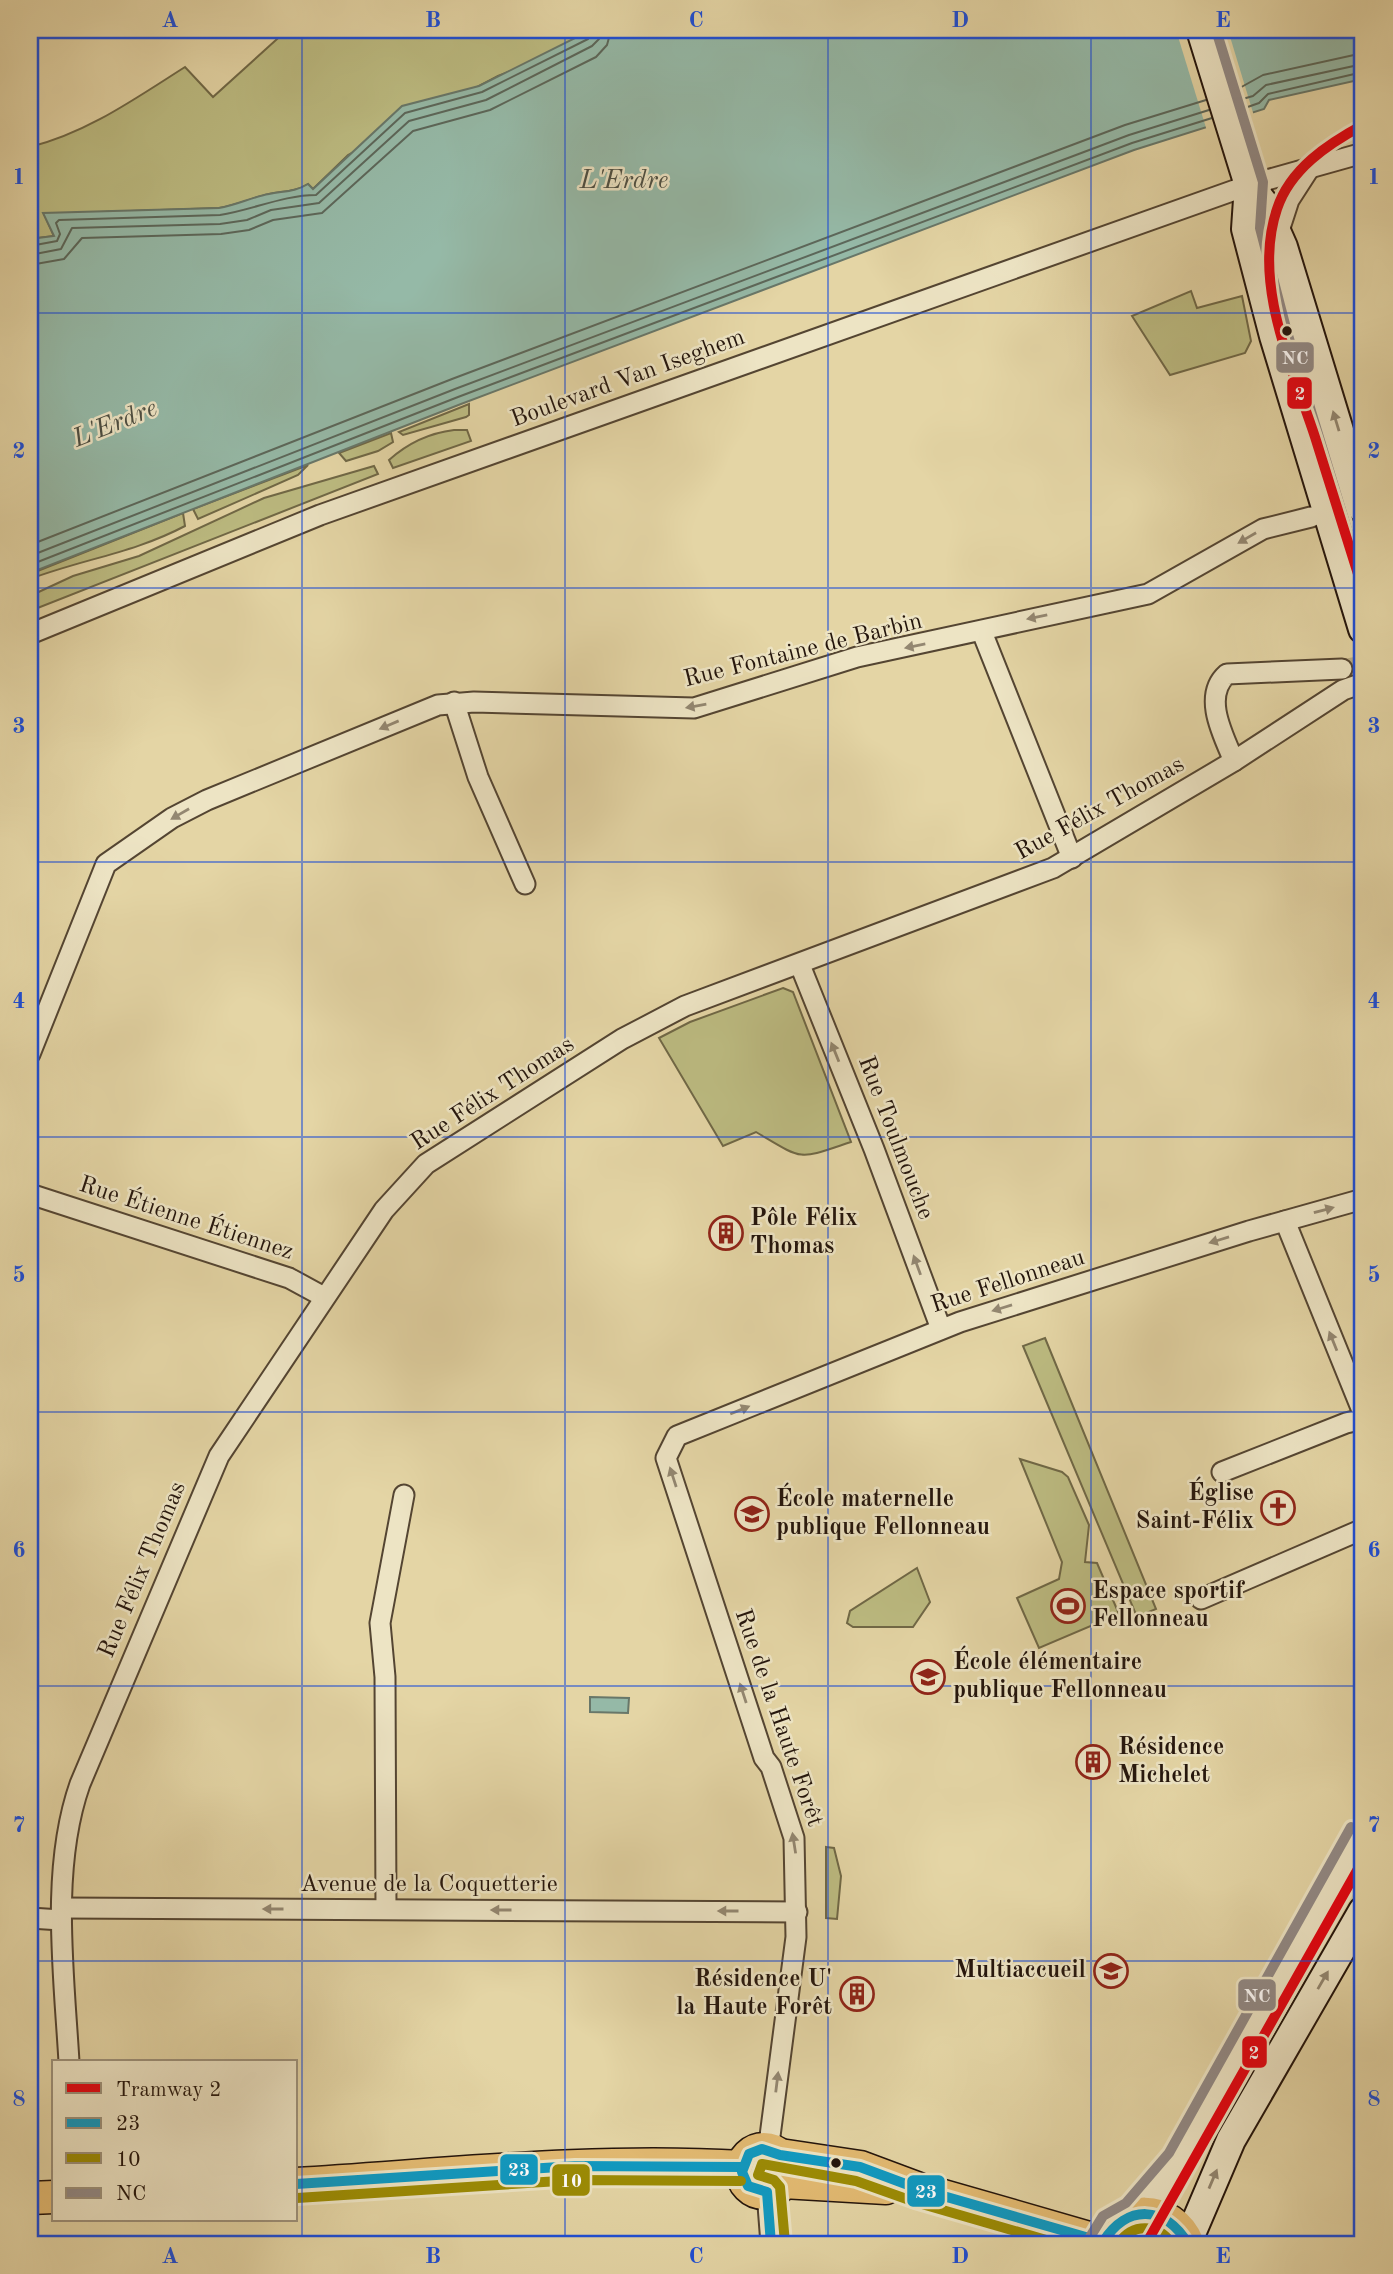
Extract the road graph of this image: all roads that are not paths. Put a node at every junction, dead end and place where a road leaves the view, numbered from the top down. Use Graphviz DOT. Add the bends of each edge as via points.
graph roads {
  1 [pos="1201,30"];
  2 [pos="1363,153"];
  3 [pos="1309,169"];
  4 [pos="1249,185"];
  5 [pos="1278,234"];
  6 [pos="1363,509"];
  7 [pos="1311,517"];
  8 [pos="1363,629"];
  9 [pos="982,632"];
  10 [pos="30,634"];
  11 [pos="1342,668"];
  12 [pos="1363,684"];
  13 [pos="454,702"];
  14 [pos="1234,761"];
  15 [pos="1072,858"];
  16 [pos="525,884"];
  17 [pos="800,965"];
  18 [pos="30,1054"];
  19 [pos="30,1194"];
  20 [pos="1363,1199"];
  21 [pos="1284,1221"];
  22 [pos="324,1297"];
  23 [pos="941,1329"];
  24 [pos="1363,1413"];
  25 [pos="1363,1419"];
  26 [pos="677,1436"];
  27 [pos="1222,1472"];
  28 [pos="404,1495"];
  29 [pos="1363,1529"];
  30 [pos="1201,1599"];
  31 [pos="1363,1835"];
  32 [pos="386,1909"];
  33 [pos="1363,1911"];
  34 [pos="797,1912"];
  35 [pos="62,1914"];
  36 [pos="30,1919"];
  37 [pos="69,2060"];
  38 [pos="775,2170"];
  39 [pos="298,2184"];
  40 [pos="52,2197"];
  41 [pos="30,2198"];
  42 [pos="1135,2214"];
  43 [pos="1103,2243"];
  44 [pos="1187,2243"];
  45 [pos="771,2244"];
  1 -- 4 [label="street"];
  2 -- 3 [label="street, Boulevard Van Iseghem"];
  3 -- 4 [label="street, Boulevard Van Iseghem"];
  3 -- 5 [label="street" via="1289,200"];
  4 -- 5 [label="street"];
  4 -- 8 [label="street" via="1246,229 1256,269"];
  4 -- 10 [label="street, Boulevard Van Iseghem" via="320,516"];
  6 -- 5 [label="street, one-way"];
  7 -- 9 [label="street, Rue Fontaine de Barbin, one-way" via="1263,528 1148,594"];
  9 -- 13 [label="street, Rue Fontaine de Barbin, one-way" via="857,657 694,708"];
  9 -- 15 [label="street"];
  11 -- 14 [label="street" via="1227,674 1216,686 1215,706"];
  12 -- 14 [label="street, Rue Félix Thomas" via="1343,690"];
  13 -- 16 [label="street" via="478,777"];
  13 -- 18 [label="street, Rue Fontaine de Barbin, one-way" via="414,714 207,800 114,857 99,874"];
  14 -- 15 [label="street, Rue Félix Thomas"];
  15 -- 17 [label="street, Rue Félix Thomas"];
  17 -- 22 [label="street, Rue Félix Thomas" via="662,1017 446,1149 384,1210"];
  23 -- 17 [label="street, Rue Toulmouche, one-way"];
  19 -- 22 [label="street, Rue Étienne Étiennez" via="289,1278"];
  21 -- 20 [label="street, Rue Fellonneau, one-way"];
  21 -- 23 [label="street, Rue Fellonneau, one-way"];
  24 -- 21 [label="street, one-way"];
  22 -- 35 [label="street, Rue Félix Thomas" via="235,1430 208,1479 72,1805"];
  26 -- 23 [label="street, Rue Fellonneau, one-way"];
  25 -- 27 [label="street"];
  34 -- 26 [label="street, Rue de la Haute Forêt, one-way" via="794,1838 667,1458"];
  28 -- 32 [label="street" via="380,1623 386,1677"];
  29 -- 30 [label="street"];
  31 -- 42 [label="street" via="1181,2161"];
  34 -- 32 [label="street, Avenue de la Coquetterie, one-way"];
  32 -- 35 [label="street, Avenue de la Coquetterie, one-way"];
  44 -- 33 [label="street, one-way" via="1231,2140"];
  38 -- 34 [label="street, Rue de la Haute Forêt, one-way" via="770,2136"];
  35 -- 36 [label="street, Avenue de la Coquetterie"];
  35 -- 37 [label="street, Rue Félix Thomas"];
  38 -- 39 [label="main road" via="753,2152 742,2167 624,2165"];
  38 -- 43 [label="main road" via="860,2167"];
  38 -- 45 [label="street, Rue de la Haute Forêt"];
  40 -- 41 [label="main road"];
  42 -- 43 [label="main road" via="1118,2222"];
  42 -- 44 [label="main road" via="1156,2214 1169,2220"];
}
